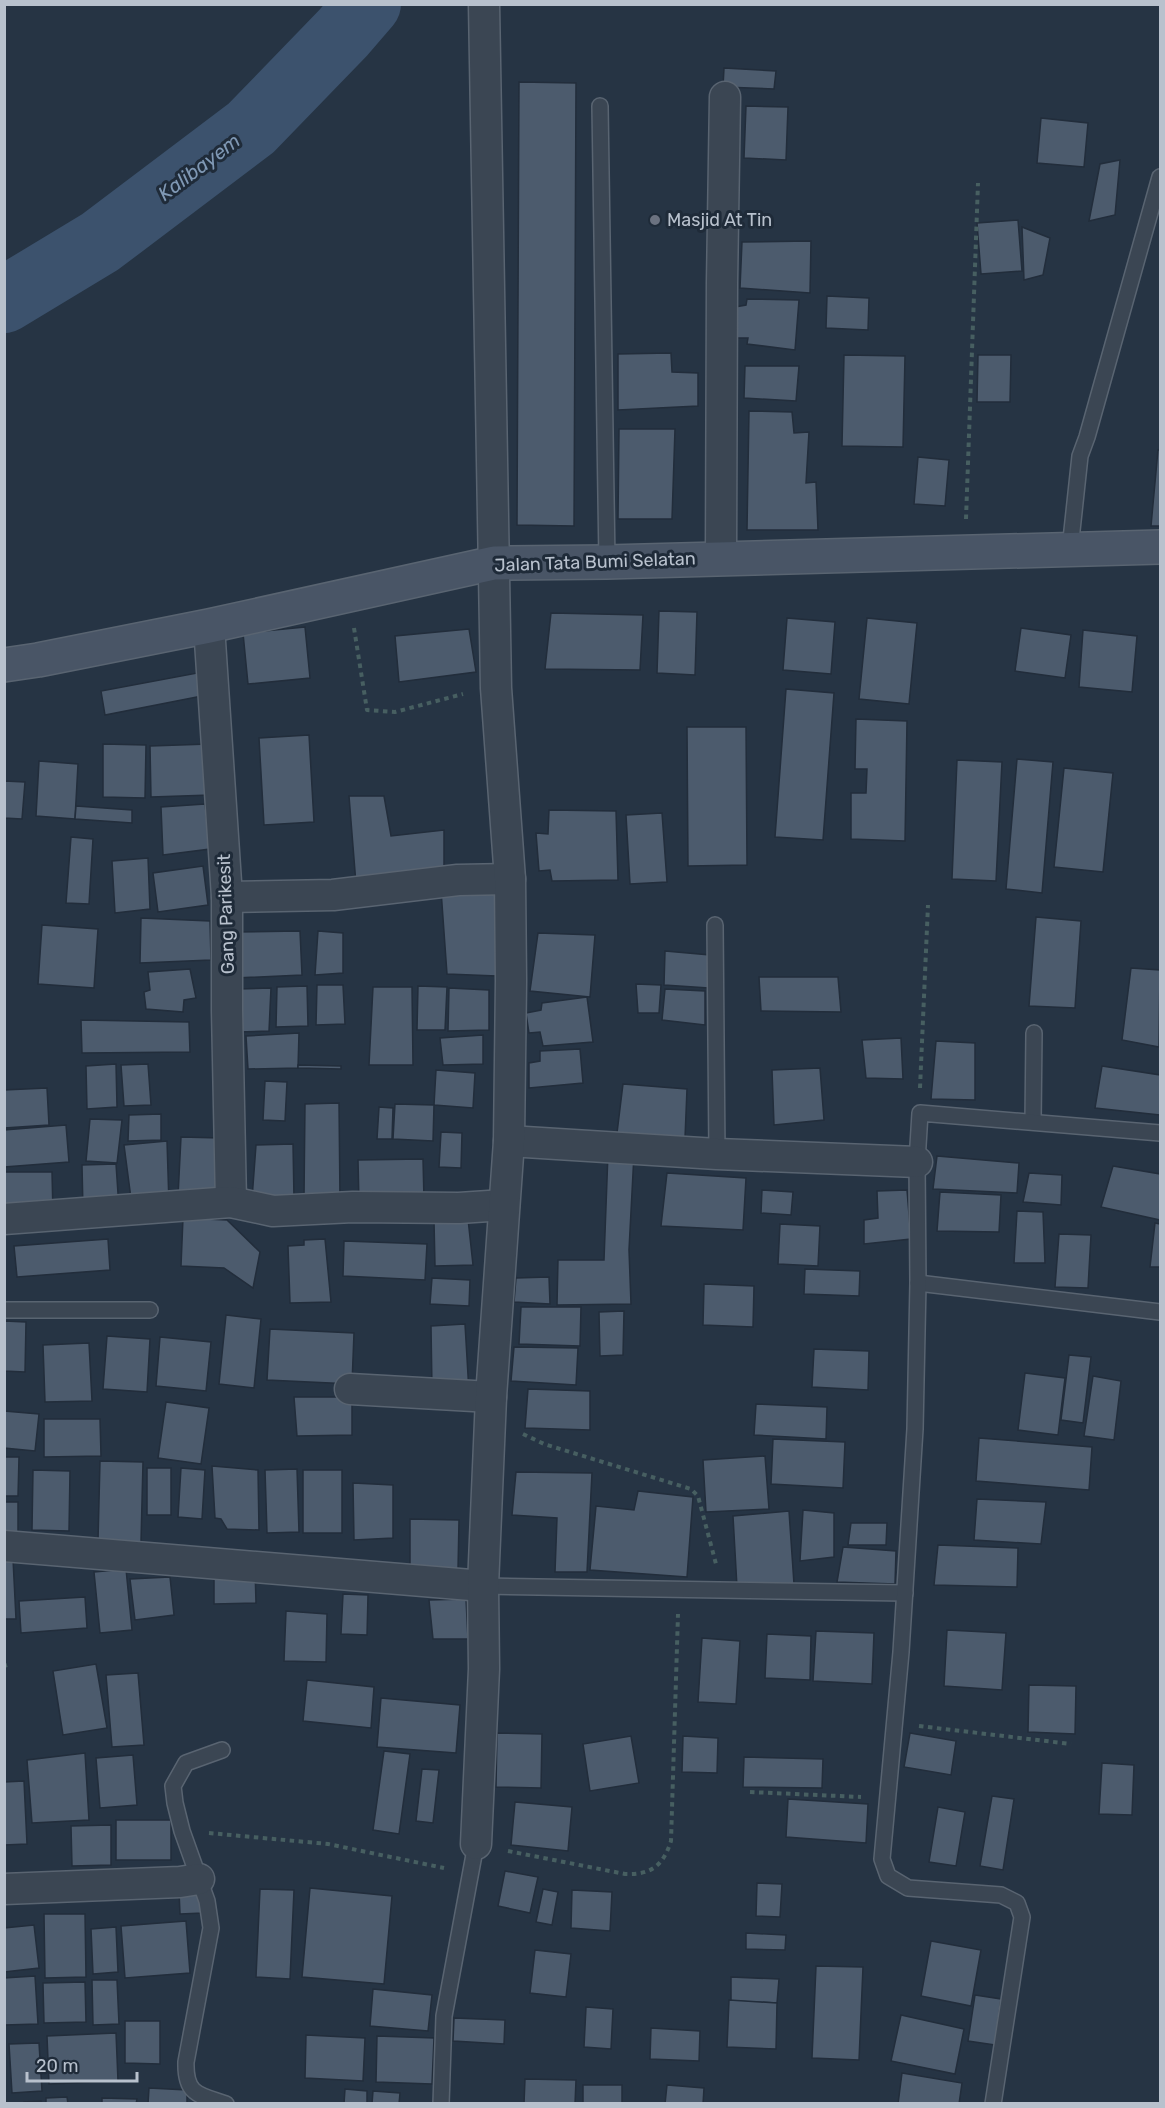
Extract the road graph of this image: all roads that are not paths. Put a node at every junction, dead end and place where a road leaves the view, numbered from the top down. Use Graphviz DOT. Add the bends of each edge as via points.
graph roads {
  1 [pos="484,4"];
  2 [pos="725,97"];
  3 [pos="600,106"];
  4 [pos="1161,177"];
  5 [pos="1161,547"];
  6 [pos="1070,549"];
  7 [pos="722,558"];
  8 [pos="607,562"];
  9 [pos="494,563"];
  10 [pos="209,626"];
  11 [pos="4,665"];
  12 [pos="510,879"];
  13 [pos="227,897"];
  14 [pos="715,925"];
  15 [pos="1035,1033"];
  16 [pos="1033,1122"];
  17 [pos="1161,1133"];
  18 [pos="509,1141"];
  19 [pos="717,1154"];
  20 [pos="917,1162"];
  21 [pos="231,1202"];
  22 [pos="504,1205"];
  23 [pos="4,1219"];
  24 [pos="918,1284"];
  25 [pos="4,1310"];
  26 [pos="150,1310"];
  27 [pos="1161,1312"];
  28 [pos="350,1389"];
  29 [pos="491,1397"];
  30 [pos="4,1546"];
  31 [pos="483,1586"];
  32 [pos="905,1593"];
  33 [pos="222,1750"];
  34 [pos="476,1844"];
  35 [pos="199,1879"];
  36 [pos="4,1889"];
  37 [pos="226,2103"];
  38 [pos="441,2103"];
  39 [pos="993,2103"];
  1 -- 9 [label="street"];
  2 -- 7 [label="street"];
  3 -- 8 [label="lane"];
  4 -- 6 [label="lane" via="1080,456"];
  5 -- 6 [label="street, Jalan Tata Bumi Selatan"];
  6 -- 7 [label="street, Jalan Tata Bumi Selatan"];
  7 -- 8 [label="street, Jalan Tata Bumi Selatan"];
  8 -- 9 [label="street, Jalan Tata Bumi Selatan"];
  9 -- 10 [label="street, Jalan Tata Bumi Selatan"];
  9 -- 12 [label="street" via="496,688"];
  10 -- 11 [label="street, Jalan Tata Bumi Selatan"];
  10 -- 13 [label="street, Gang Parikesit"];
  12 -- 13 [label="street" via="458,880 333,895"];
  12 -- 18 [label="street"];
  13 -- 21 [label="street, Gang Parikesit"];
  14 -- 19 [label="lane"];
  15 -- 16 [label="lane"];
  16 -- 17 [label="lane"];
  16 -- 20 [label="lane" via="920,1113"];
  18 -- 19 [label="street"];
  18 -- 22 [label="street"];
  19 -- 20 [label="street"];
  20 -- 24 [label="lane"];
  21 -- 22 [label="street" via="273,1211"];
  21 -- 23 [label="street"];
  22 -- 29 [label="street"];
  24 -- 27 [label="lane"];
  24 -- 32 [label="lane" via="915,1429"];
  25 -- 26 [label="lane"];
  28 -- 29 [label="street"];
  29 -- 31 [label="street"];
  30 -- 31 [label="street"];
  31 -- 32 [label="lane"];
  31 -- 34 [label="street" via="484,1669"];
  32 -- 39 [label="lane" via="882,1859 888,1876 908,1888 1001,1895 1017,1903 1022,1917"];
  33 -- 35 [label="lane" via="186,1763 173,1786 182,1831"];
  34 -- 38 [label="lane" via="444,2016"];
  35 -- 36 [label="street"];
  35 -- 37 [label="lane" via="211,1928 185,2074 196,2094"];
}
